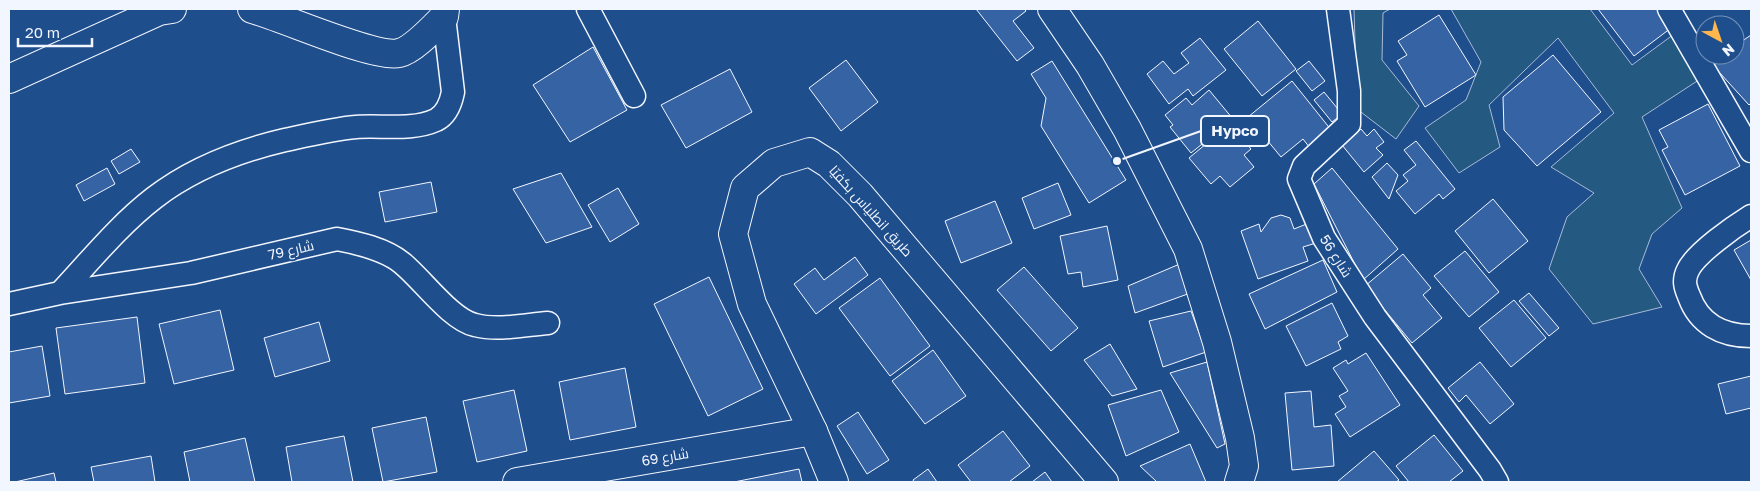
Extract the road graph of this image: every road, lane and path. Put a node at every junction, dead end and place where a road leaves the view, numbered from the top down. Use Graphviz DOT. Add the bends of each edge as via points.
graph roads {
  1 [pos="172,9"];
  2 [pos="252,9"];
  3 [pos="588,9"];
  4 [pos="1052,9"];
  5 [pos="1338,9"];
  6 [pos="1669,9"];
  7 [pos="445,13"];
  8 [pos="9,80"];
  9 [pos="634,96"];
  10 [pos="1751,151"];
  11 [pos="1751,216"];
  12 [pos="60,293"];
  13 [pos="9,304"];
  14 [pos="548,324"];
  15 [pos="1751,336"];
  16 [pos="813,431"];
  17 [pos="517,482"];
  18 [pos="834,482"];
  19 [pos="1104,482"];
  20 [pos="1239,482"];
  21 [pos="1497,482"];
  1 -- 8 [label="main road" via="150,14"];
  2 -- 7 [label="main road" via="377,52 400,53 418,42"];
  3 -- 9 [label="street"];
  4 -- 20 [label="main road" via="1090,65 1127,129 1188,249 1240,438 1244,466"];
  5 -- 21 [label="street, شارع 56" via="1349,91 1349,124 1304,166 1299,179 1324,238 1375,317"];
  6 -- 10 [label="street"];
  7 -- 12 [label="street" via="453,92 451,104 438,119 422,125 355,127 286,140 241,151 202,167 154,198"];
  11 -- 15 [label="street" via="1701,254 1688,269 1684,283 1693,308 1706,322 1734,336"];
  12 -- 13 [label="street, شارع 79"];
  12 -- 14 [label="street, شارع 79" via="191,273 337,239 358,243 401,262 449,309 473,325 492,328"];
  16 -- 17 [label="main road, شارع 69"];
  16 -- 18 [label="main road, طريق انطلياس بكفيّا"];
  16 -- 19 [label="main road, طريق انطلياس بكفيّا" via="752,304 733,234 745,188 774,163 810,152 829,164 860,195"];
}
